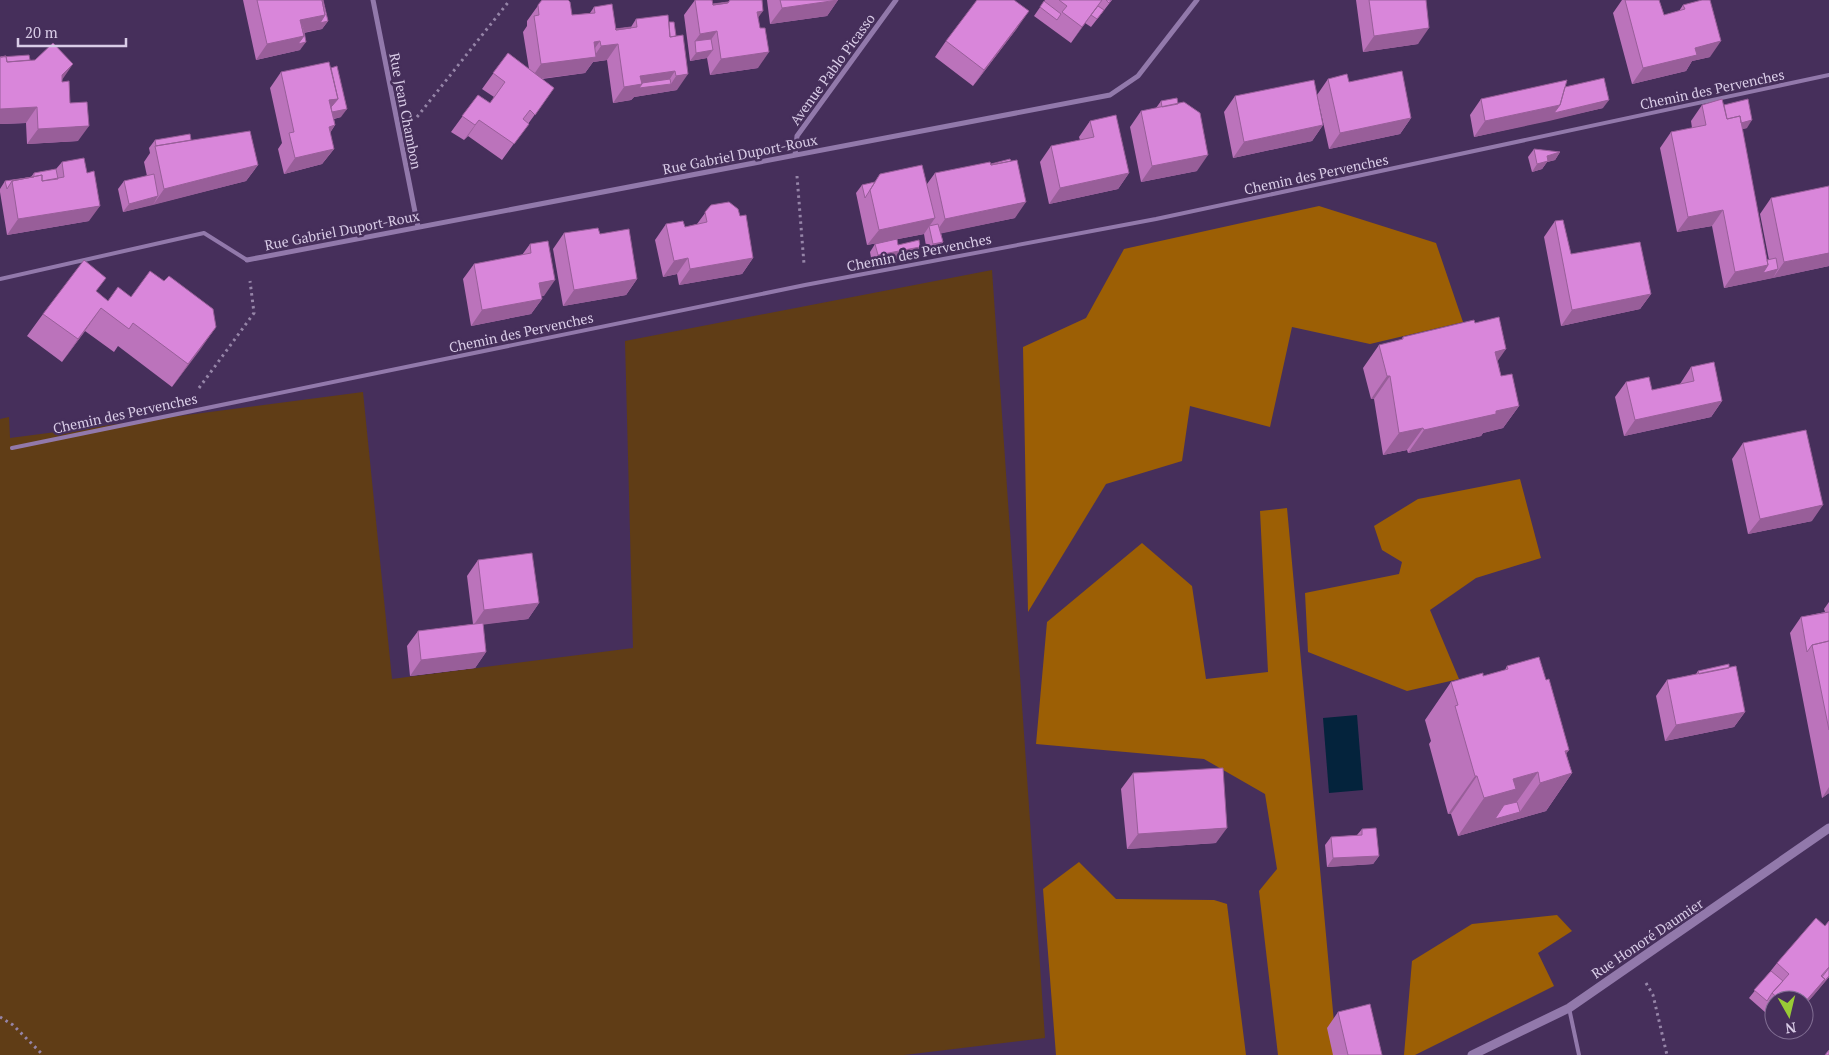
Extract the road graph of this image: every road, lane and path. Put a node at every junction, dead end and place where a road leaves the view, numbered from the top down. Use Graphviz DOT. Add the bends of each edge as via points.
graph roads {
  1 [pos="373,0"];
  2 [pos="510,0"];
  3 [pos="896,0"];
  4 [pos="1197,0"];
  5 [pos="1829,75"];
  6 [pos="400,138"];
  7 [pos="795,155"];
  8 [pos="418,227"];
  9 [pos="246,260"];
  10 [pos="0,279"];
  11 [pos="805,285"];
  12 [pos="178,414"];
  13 [pos="12,448"];
  14 [pos="1829,828"];
  15 [pos="1635,963"];
  16 [pos="1569,1008"];
  17 [pos="0,1017"];
  18 [pos="43,1055"];
  19 [pos="1472,1055"];
  20 [pos="1579,1055"];
  21 [pos="1667,1055"];
  1 -- 6 [label="street, Rue Jean Chambon"];
  2 -- 6 [label="path"];
  3 -- 7 [label="street, Avenue Pablo Picasso" via="797,136"];
  4 -- 7 [label="street, Rue Gabriel Duport-Roux" via="1138,76 1110,95"];
  5 -- 11 [label="lane, Chemin des Pervenches" via="1166,217"];
  6 -- 8 [label="street, Rue Jean Chambon"];
  7 -- 8 [label="street, Rue Gabriel Duport-Roux"];
  7 -- 11 [label="path"];
  8 -- 9 [label="street, Rue Gabriel Duport-Roux"];
  9 -- 10 [label="lane" via="204,233"];
  9 -- 12 [label="path" via="254,313"];
  11 -- 12 [label="lane, Chemin des Pervenches"];
  12 -- 13 [label="lane, Chemin des Pervenches"];
  14 -- 15 [label="street, Rue Honoré Daumier"];
  15 -- 16 [label="street, Rue Honoré Daumier"];
  15 -- 21 [label="path" via="1653,995"];
  16 -- 19 [label="street, Rue Honoré Daumier"];
  16 -- 20 [label="lane"];
  17 -- 18 [label="path" via="13,1025"];
}
